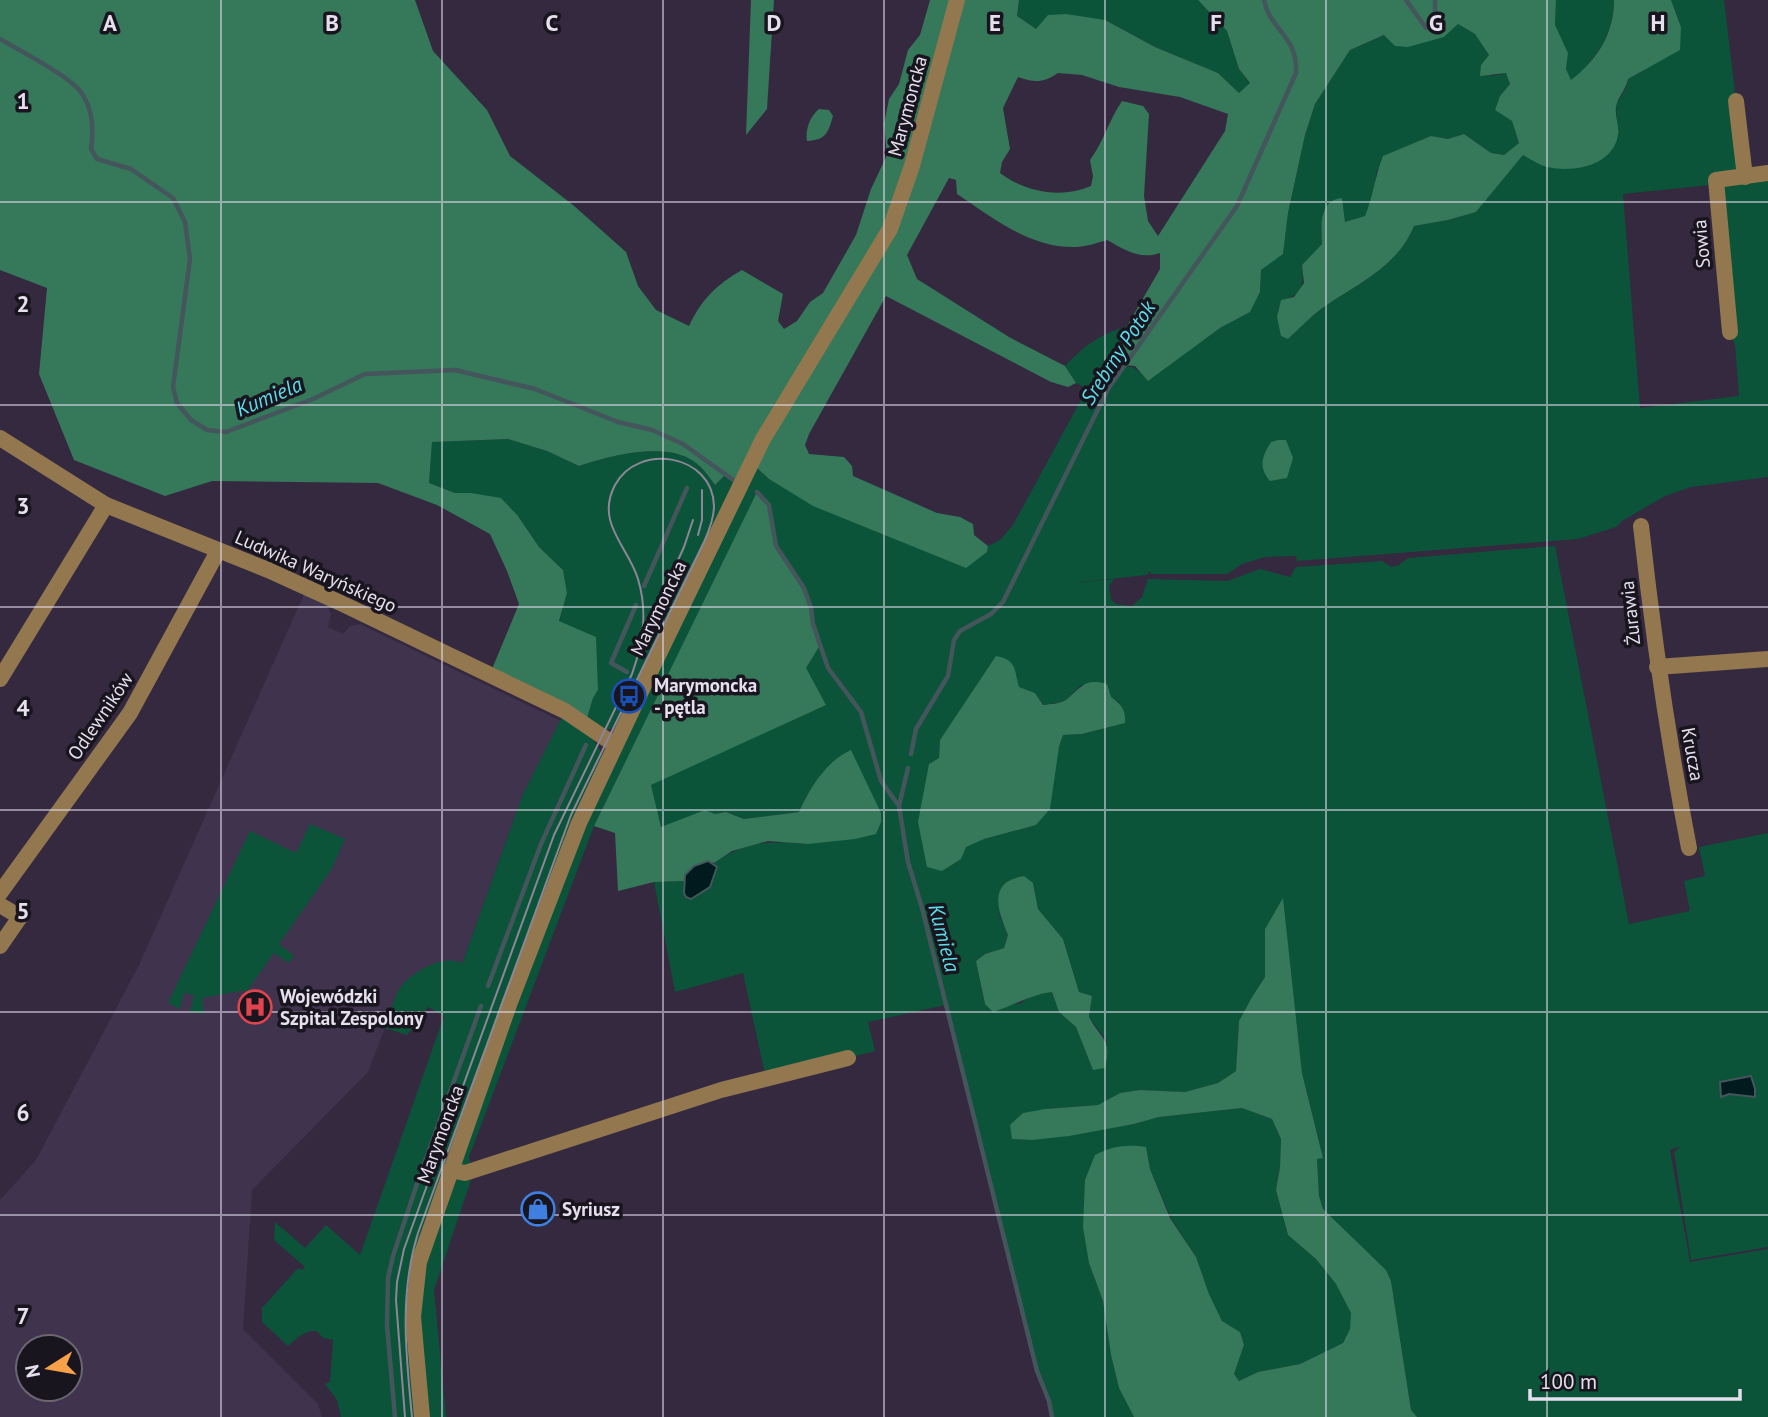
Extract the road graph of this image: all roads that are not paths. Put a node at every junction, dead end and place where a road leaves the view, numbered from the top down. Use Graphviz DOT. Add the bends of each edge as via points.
graph roads {
  1 [pos="957,0"];
  2 [pos="1736,101"];
  3 [pos="1768,173"];
  4 [pos="1745,177"];
  5 [pos="1730,331"];
  6 [pos="0,438"];
  7 [pos="106,505"];
  8 [pos="1641,526"];
  9 [pos="218,551"];
  10 [pos="1768,659"];
  11 [pos="1657,667"];
  12 [pos="0,679"];
  13 [pos="615,745"];
  14 [pos="1689,848"];
  15 [pos="0,893"];
  16 [pos="0,905"];
  17 [pos="0,946"];
  18 [pos="848,1058"];
  19 [pos="450,1170"];
  20 [pos="422,1417"];
  1 -- 13 [label="street, Marymoncka" via="890,229 763,439"];
  2 -- 4 [label="street"];
  3 -- 4 [label="street, Sowia"];
  4 -- 5 [label="street, Sowia" via="1716,180"];
  6 -- 7 [label="street, Ludwika Waryńskiego"];
  7 -- 9 [label="street, Ludwika Waryńskiego"];
  7 -- 12 [label="street"];
  8 -- 11 [label="street, Żurawia"];
  9 -- 13 [label="street, Ludwika Waryńskiego" via="268,570 565,711"];
  9 -- 15 [label="street, Odlewników" via="130,713"];
  10 -- 11 [label="street, Żurawia"];
  11 -- 14 [label="street, Krucza"];
  13 -- 19 [label="street, Marymoncka" via="556,881"];
  16 -- 17 [label="street" via="19,917"];
  18 -- 19 [label="street" via="721,1090 465,1173"];
  19 -- 20 [label="street, Marymoncka" via="415,1283 414,1334"];
}
